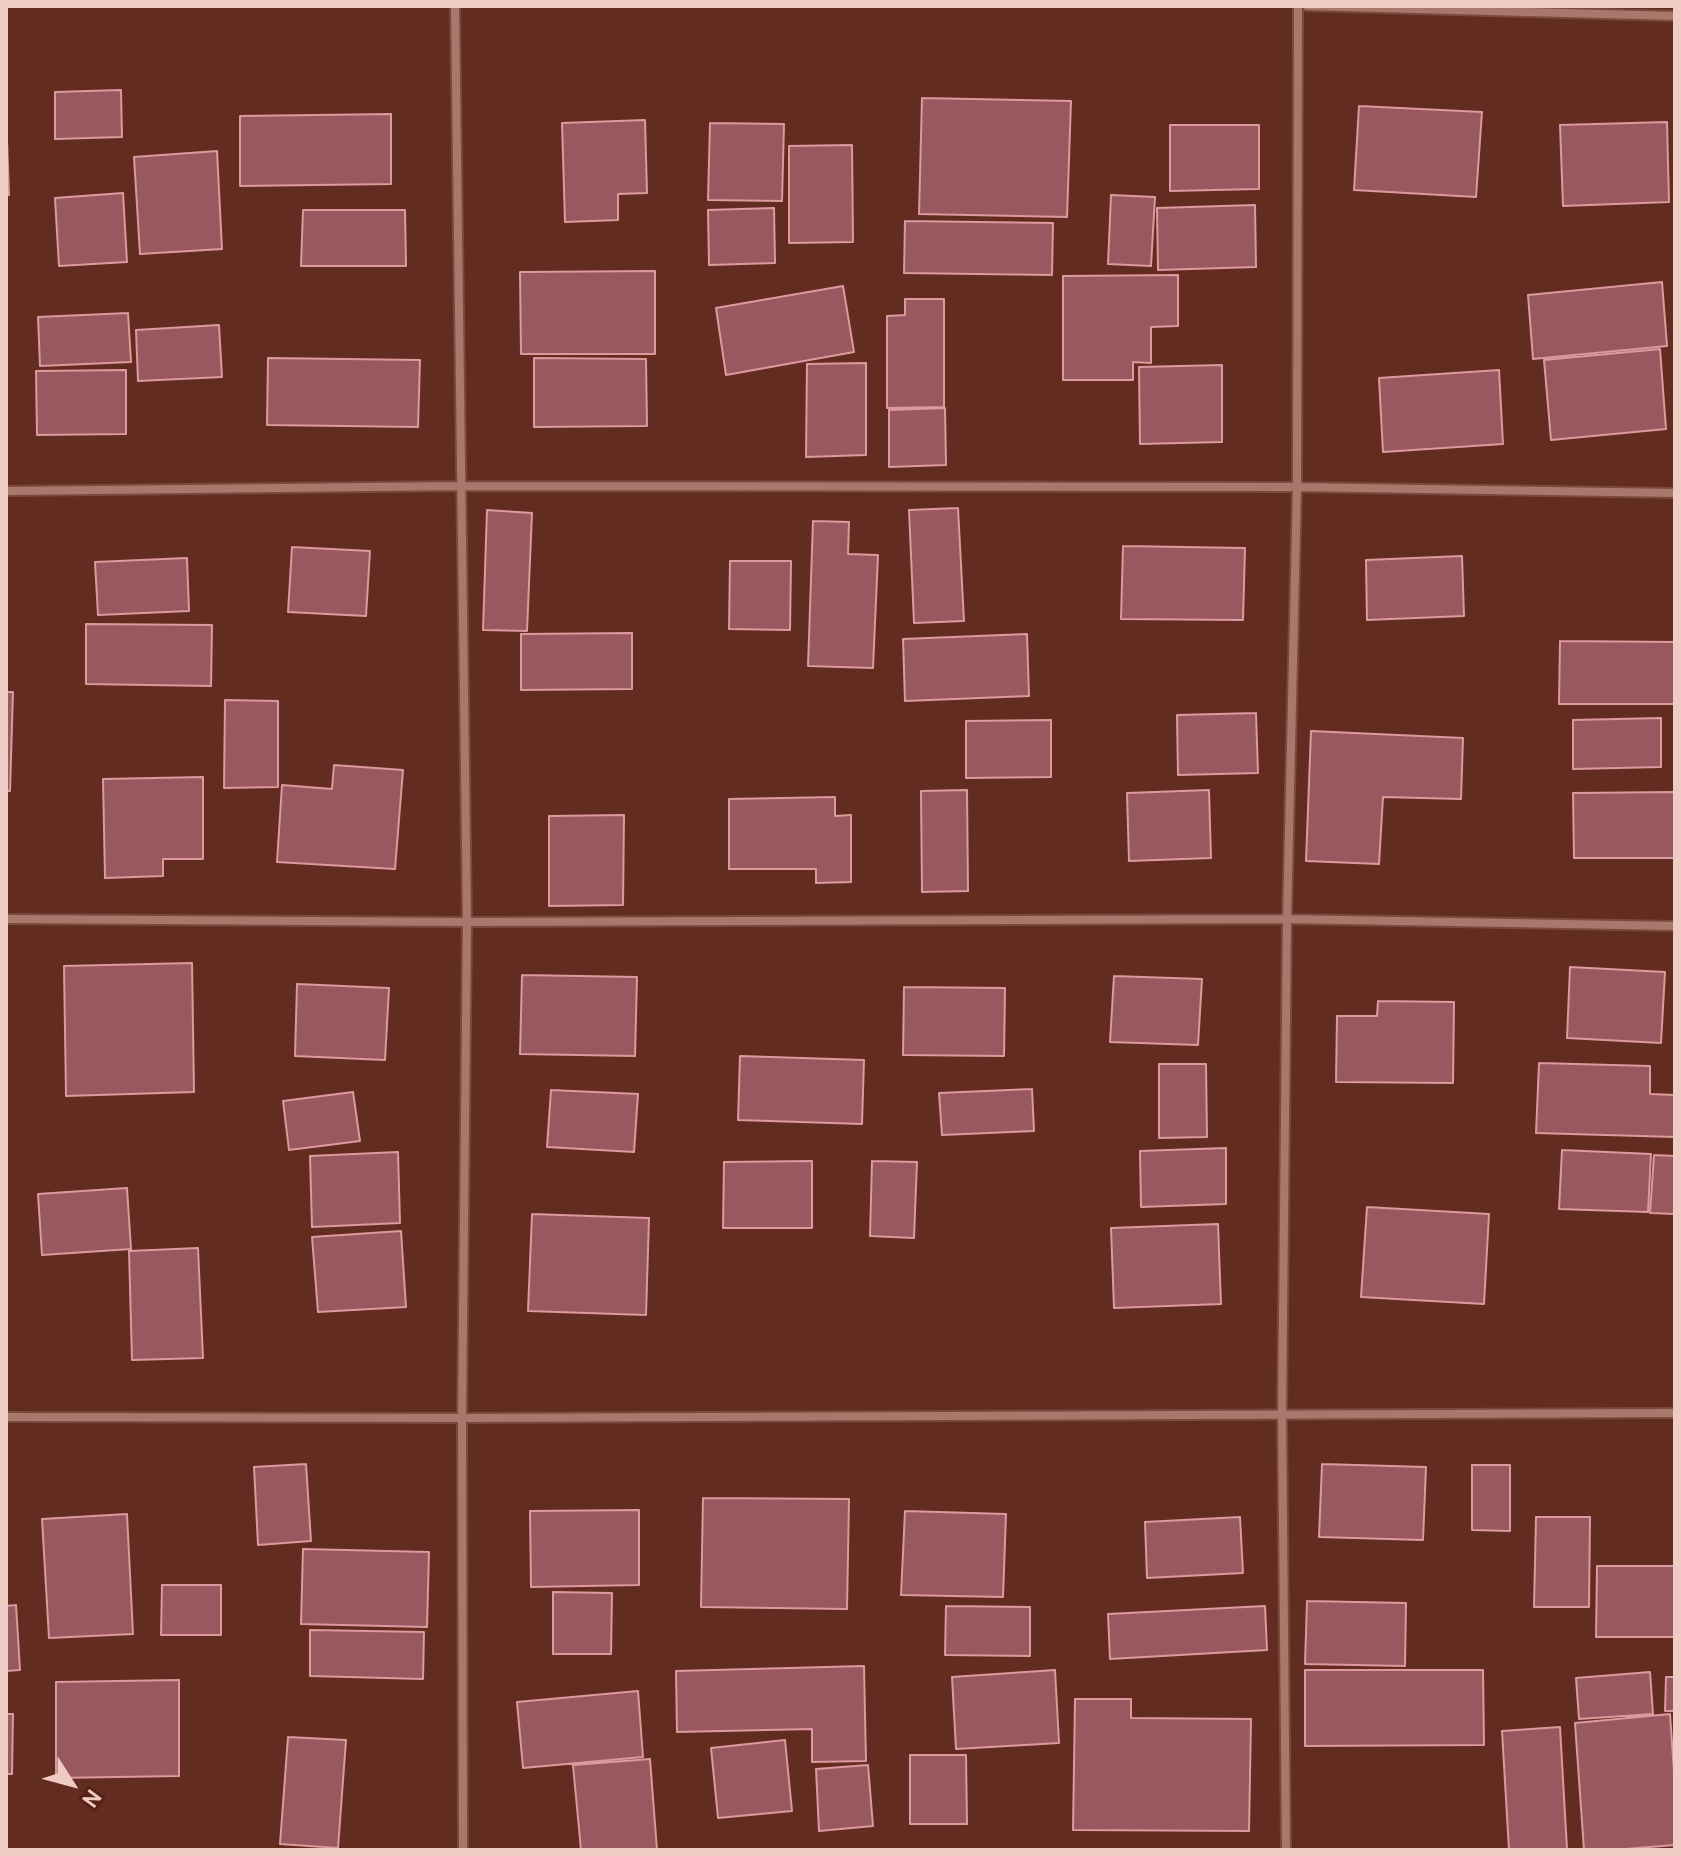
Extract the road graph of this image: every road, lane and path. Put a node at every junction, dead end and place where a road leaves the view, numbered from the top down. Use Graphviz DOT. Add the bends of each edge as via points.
graph roads {
  1 [pos="455,6"];
  2 [pos="1298,6"];
  3 [pos="1307,6"];
  4 [pos="1675,16"];
  5 [pos="461,486"];
  6 [pos="1297,487"];
  7 [pos="6,491"];
  8 [pos="1675,493"];
  9 [pos="6,919"];
  10 [pos="1287,919"];
  11 [pos="467,922"];
  12 [pos="1675,926"];
  13 [pos="1675,1413"];
  14 [pos="1282,1414"];
  15 [pos="6,1417"];
  16 [pos="462,1418"];
  17 [pos="463,1850"];
  18 [pos="1286,1850"];
  1 -- 5 [label="street"];
  2 -- 6 [label="street"];
  3 -- 4 [label="street"];
  5 -- 6 [label="street"];
  5 -- 7 [label="street"];
  5 -- 11 [label="street"];
  6 -- 8 [label="street"];
  6 -- 10 [label="street"];
  9 -- 11 [label="street"];
  10 -- 11 [label="street"];
  10 -- 12 [label="street"];
  10 -- 14 [label="street"];
  11 -- 16 [label="street"];
  13 -- 14 [label="street"];
  14 -- 16 [label="street"];
  14 -- 18 [label="street"];
  15 -- 16 [label="street"];
  16 -- 17 [label="street"];
}
